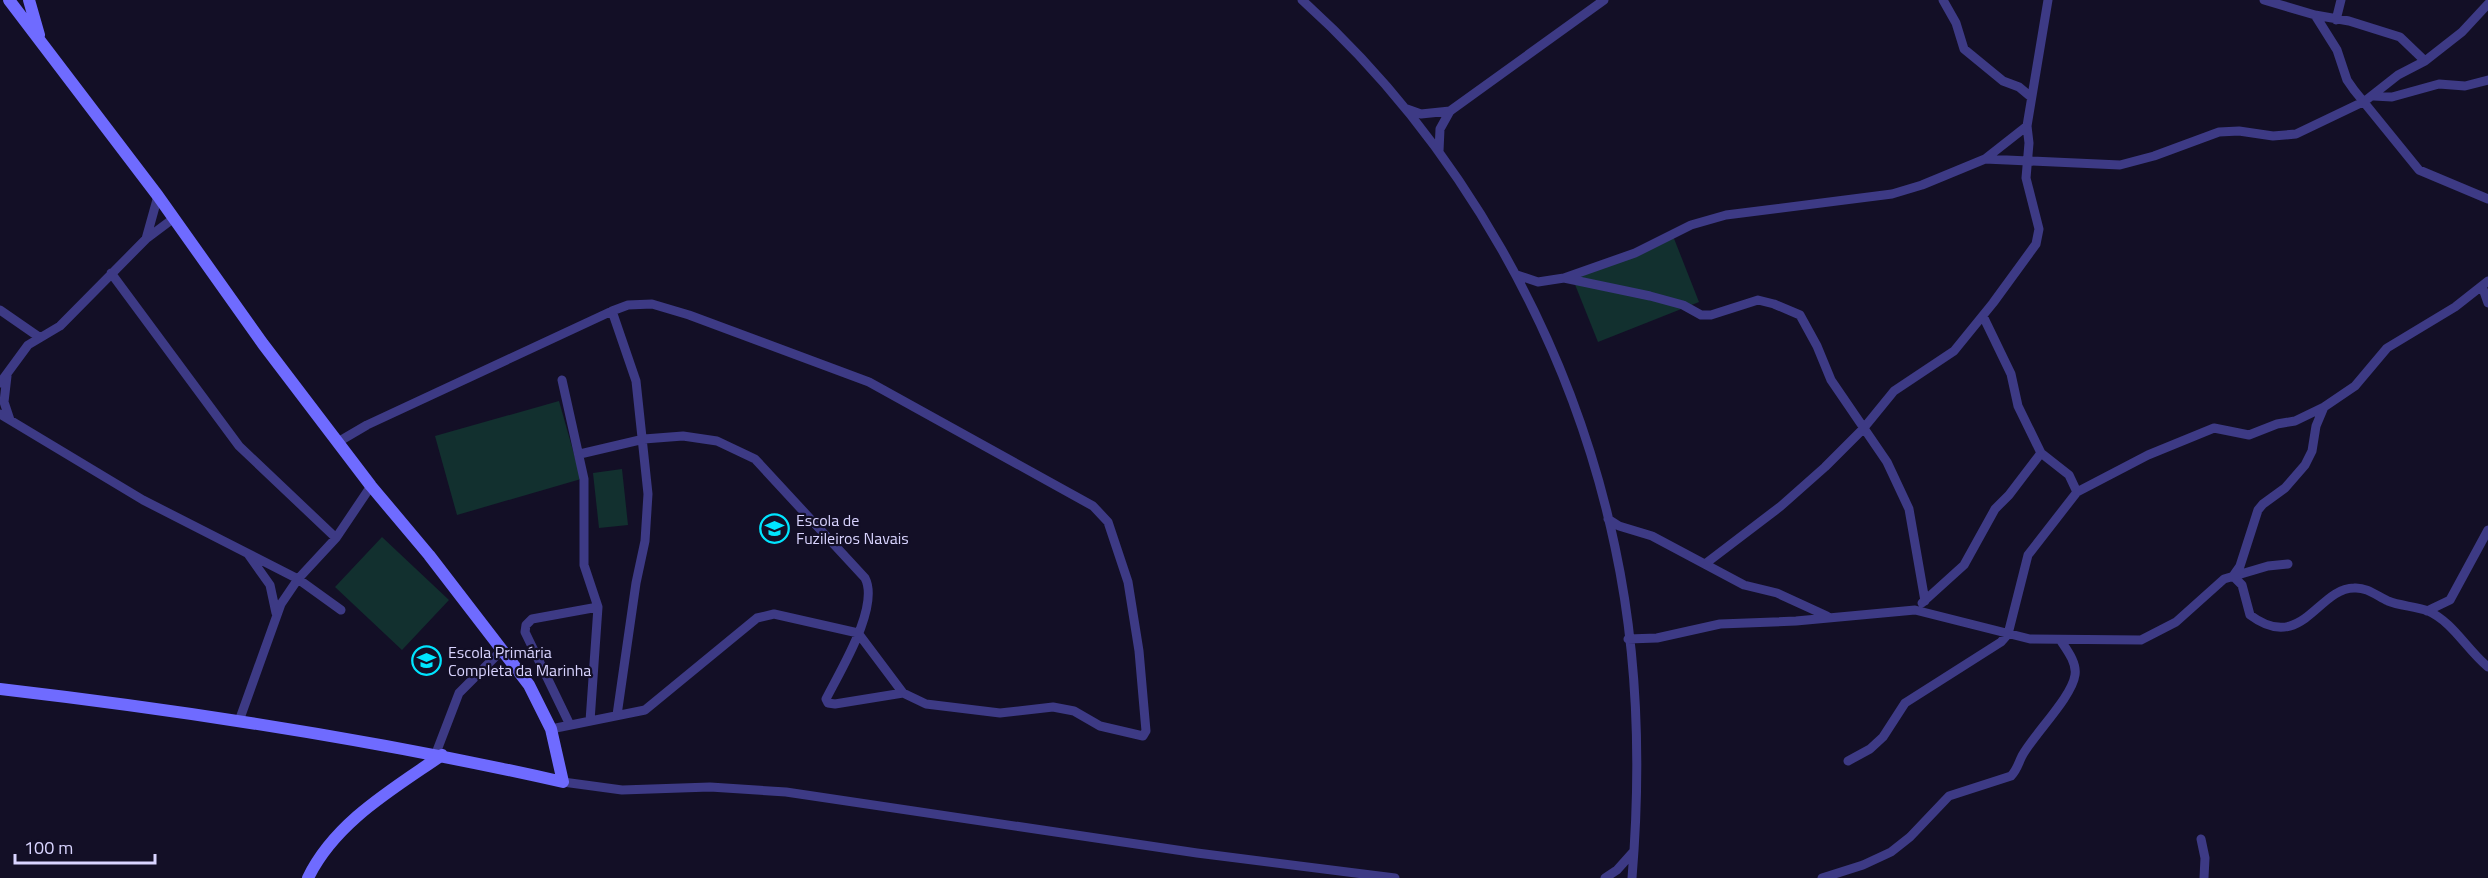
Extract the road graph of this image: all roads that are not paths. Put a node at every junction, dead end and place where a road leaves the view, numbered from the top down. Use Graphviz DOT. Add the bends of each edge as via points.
graph roads {
  1 [pos="9,0"];
  2 [pos="29,0"];
  3 [pos="1302,0"];
  4 [pos="1604,0"];
  5 [pos="1943,0"];
  6 [pos="2048,0"];
  7 [pos="2264,0"];
  8 [pos="2341,0"];
  9 [pos="2488,4"];
  10 [pos="2315,15"];
  11 [pos="2336,20"];
  12 [pos="40,39"];
  13 [pos="2426,61"];
  14 [pos="2488,80"];
  15 [pos="2031,98"];
  16 [pos="2369,98"];
  17 [pos="1407,109"];
  18 [pos="1450,111"];
  19 [pos="2028,126"];
  20 [pos="1439,152"];
  21 [pos="1985,159"];
  22 [pos="2028,160"];
  23 [pos="158,196"];
  24 [pos="2488,199"];
  25 [pos="174,218"];
  26 [pos="146,239"];
  27 [pos="111,273"];
  28 [pos="1517,275"];
  29 [pos="1564,278"];
  30 [pos="1545,282"];
  31 [pos="2485,284"];
  32 [pos="1530,303"];
  33 [pos="2488,303"];
  34 [pos="0,310"];
  35 [pos="612,311"];
  36 [pos="1983,316"];
  37 [pos="39,337"];
  38 [pos="8,371"];
  39 [pos="562,380"];
  40 [pos="0,384"];
  41 [pos="2324,407"];
  42 [pos="0,414"];
  43 [pos="11,421"];
  44 [pos="0,425"];
  45 [pos="1863,429"];
  46 [pos="644,439"];
  47 [pos="338,442"];
  48 [pos="2041,453"];
  49 [pos="580,454"];
  50 [pos="371,486"];
  51 [pos="2077,492"];
  52 [pos="1608,519"];
  53 [pos="2488,530"];
  54 [pos="336,538"];
  55 [pos="246,552"];
  56 [pos="1705,564"];
  57 [pos="2288,564"];
  58 [pos="2233,576"];
  59 [pos="298,579"];
  60 [pos="1924,601"];
  61 [pos="598,606"];
  62 [pos="1915,609"];
  63 [pos="341,610"];
  64 [pos="2427,611"];
  65 [pos="277,615"];
  66 [pos="1829,618"];
  67 [pos="858,633"];
  68 [pos="2008,634"];
  69 [pos="1628,639"];
  70 [pos="2061,641"];
  71 [pos="501,651"];
  72 [pos="2488,667"];
  73 [pos="0,689"];
  74 [pos="903,693"];
  75 [pos="617,716"];
  76 [pos="239,721"];
  77 [pos="590,722"];
  78 [pos="570,725"];
  79 [pos="551,729"];
  80 [pos="439,754"];
  81 [pos="1848,761"];
  82 [pos="563,782"];
  83 [pos="2201,839"];
  84 [pos="1634,850"];
  85 [pos="308,878"];
  86 [pos="1395,878"];
  87 [pos="1605,878"];
  88 [pos="1632,878"];
  89 [pos="1822,878"];
  90 [pos="2204,878"];
  1 -- 12 [label="street"];
  2 -- 12 [label="street"];
  3 -- 17 [label="street" via="1347,40"];
  4 -- 18 [label="street"];
  5 -- 15 [label="street" via="1965,49 2003,81 2019,87"];
  6 -- 15 [label="street"];
  7 -- 10 [label="street"];
  8 -- 11 [label="street"];
  9 -- 13 [label="street" via="2472,23"];
  10 -- 11 [label="street"];
  10 -- 16 [label="street" via="2337,50 2348,80"];
  11 -- 13 [label="street" via="2400,37"];
  12 -- 23 [label="street"];
  13 -- 16 [label="street" via="2398,75"];
  14 -- 16 [label="street" via="2465,86 2439,84 2392,97"];
  15 -- 19 [label="street"];
  16 -- 22 [label="street" via="2296,134 2219,132 2120,165"];
  16 -- 24 [label="street" via="2419,170"];
  17 -- 18 [label="street" via="1420,114"];
  17 -- 20 [label="street"];
  18 -- 20 [label="street" via="1440,129"];
  19 -- 21 [label="street"];
  19 -- 22 [label="street"];
  20 -- 28 [label="street"];
  21 -- 22 [label="street"];
  21 -- 29 [label="street" via="1892,194 1774,208 1690,225 1635,254"];
  22 -- 36 [label="street" via="2026,178 2039,229 2036,244"];
  23 -- 25 [label="street"];
  23 -- 26 [label="street"];
  25 -- 26 [label="street"];
  25 -- 47 [label="street"];
  26 -- 27 [label="street"];
  27 -- 37 [label="street" via="60,326"];
  27 -- 54 [label="street" via="245,454"];
  28 -- 30 [label="street"];
  28 -- 32 [label="street"];
  29 -- 30 [label="street"];
  29 -- 45 [label="street" via="1650,296 1683,305 1701,315 1758,300 1795,312 1817,346 1831,380"];
  30 -- 32 [label="street" via="1534,291"];
  31 -- 33 [label="street"];
  31 -- 41 [label="street" via="2456,307 2387,348 2355,386"];
  32 -- 52 [label="street" via="1560,365"];
  34 -- 37 [label="street"];
  35 -- 46 [label="street" via="636,381"];
  35 -- 47 [label="street"];
  35 -- 74 [label="street" via="628,305 652,304 869,382 1093,506 1108,522 1132,605 1146,731 1143,736 1100,726 1074,711 1053,706 1000,713 944,708"];
  36 -- 45 [label="street" via="1954,351 1894,391"];
  36 -- 48 [label="street" via="2011,374 2018,406"];
  37 -- 38 [label="street"];
  38 -- 40 [label="street"];
  38 -- 43 [label="street" via="4,391"];
  39 -- 49 [label="street"];
  41 -- 51 [label="street" via="2249,435 2214,428 2148,455"];
  41 -- 58 [label="street" via="2306,465 2259,510"];
  42 -- 43 [label="street"];
  43 -- 44 [label="street"];
  43 -- 55 [label="street" via="143,500"];
  45 -- 56 [label="street" via="1781,506"];
  45 -- 60 [label="street" via="1887,462 1910,509"];
  46 -- 49 [label="street"];
  46 -- 67 [label="street" via="683,436 717,441 755,459 865,578 869,597"];
  46 -- 75 [label="street" via="648,494 645,541"];
  47 -- 50 [label="street"];
  48 -- 51 [label="street" via="2069,475"];
  48 -- 60 [label="street" via="1995,509 1964,565"];
  49 -- 61 [label="street" via="585,479 584,565"];
  50 -- 54 [label="street"];
  50 -- 71 [label="street"];
  51 -- 68 [label="street" via="2028,555"];
  52 -- 56 [label="street" via="1652,536"];
  52 -- 69 [label="street"];
  53 -- 64 [label="street" via="2450,600"];
  54 -- 59 [label="street"];
  55 -- 59 [label="street"];
  55 -- 65 [label="street" via="270,585"];
  56 -- 66 [label="street" via="1744,585 1777,593"];
  57 -- 58 [label="street"];
  58 -- 64 [label="street" via="2242,585 2250,615 2284,627 2306,619 2348,588 2365,589 2390,602"];
  58 -- 70 [label="street" via="2224,579 2176,622 2141,640"];
  59 -- 63 [label="street"];
  59 -- 65 [label="street"];
  60 -- 62 [label="street"];
  61 -- 77 [label="street"];
  61 -- 78 [label="street" via="532,619 526,625 525,632"];
  62 -- 66 [label="street"];
  62 -- 68 [label="street"];
  64 -- 72 [label="street" via="2447,625"];
  65 -- 76 [label="street"];
  66 -- 69 [label="street" via="1720,624 1657,638"];
  67 -- 74 [label="street"];
  67 -- 74 [label="street" via="826,699 828,703"];
  67 -- 75 [label="street" via="784,615 764,615 645,710"];
  68 -- 70 [label="street"];
  68 -- 81 [label="street" via="1989,651 1905,703 1883,737 1870,750"];
  69 -- 84 [label="street" via="1636,722"];
  70 -- 89 [label="street" via="2076,673 2069,691 2011,776 1949,796 1891,852"];
  71 -- 79 [label="street" via="529,685"];
  71 -- 80 [label="street" via="459,693"];
  73 -- 76 [label="street"];
  75 -- 77 [label="street"];
  76 -- 80 [label="street"];
  77 -- 78 [label="street"];
  78 -- 79 [label="street"];
  79 -- 82 [label="street"];
  80 -- 82 [label="street"];
  80 -- 85 [label="street" via="349,824 322,852"];
  82 -- 86 [label="street" via="622,790 710,787 786,792 1197,854"];
  83 -- 90 [label="street"];
  84 -- 87 [label="street"];
  84 -- 88 [label="street"];
}
